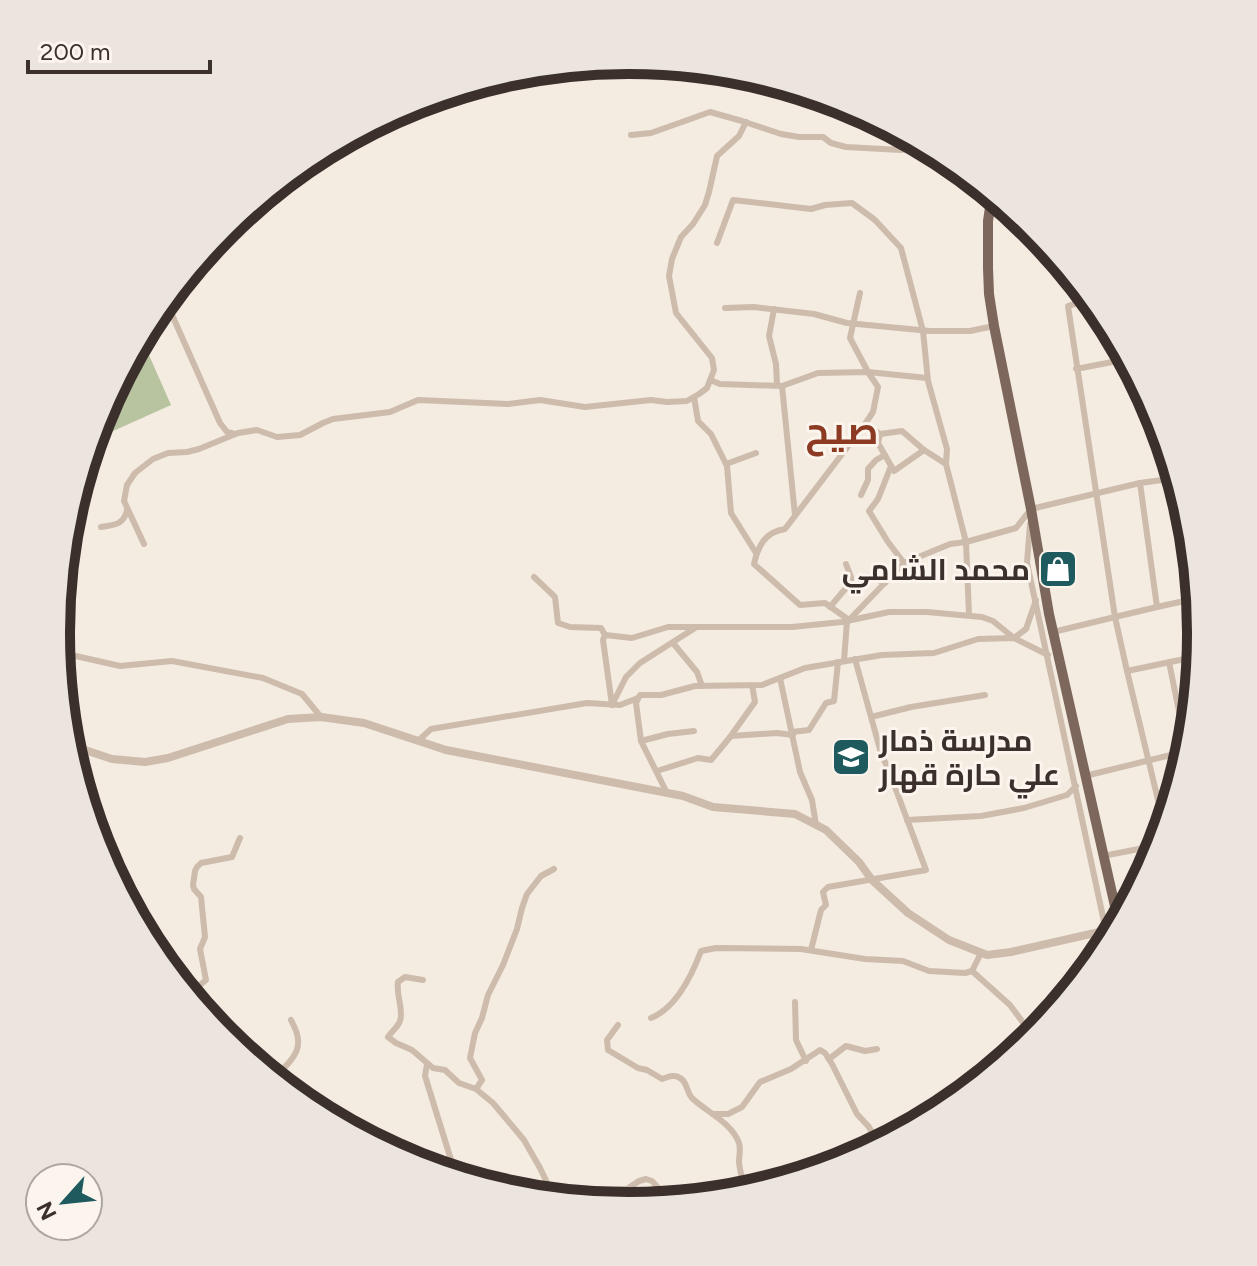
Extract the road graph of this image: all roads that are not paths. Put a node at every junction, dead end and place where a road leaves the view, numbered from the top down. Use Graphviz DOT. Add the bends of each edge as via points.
graph roads {
  1 [pos="746,122"];
  2 [pos="631,135"];
  3 [pos="907,148"];
  4 [pos="990,207"];
  5 [pos="717,243"];
  6 [pos="860,293"];
  7 [pos="1079,303"];
  8 [pos="725,308"];
  9 [pos="774,309"];
  10 [pos="171,313"];
  11 [pos="853,324"];
  12 [pos="994,326"];
  13 [pos="923,331"];
  14 [pos="1116,361"];
  15 [pos="1076,369"];
  16 [pos="868,372"];
  17 [pos="927,378"];
  18 [pos="710,380"];
  19 [pos="780,386"];
  20 [pos="694,397"];
  21 [pos="865,424"];
  22 [pos="235,434"];
  23 [pos="880,434"];
  24 [pos="924,450"];
  25 [pos="756,453"];
  26 [pos="885,455"];
  27 [pos="726,464"];
  28 [pos="946,464"];
  29 [pos="891,466"];
  30 [pos="1165,480"];
  31 [pos="1140,483"];
  32 [pos="1096,494"];
  33 [pos="861,495"];
  34 [pos="1031,509"];
  35 [pos="127,510"];
  36 [pos="795,515"];
  37 [pos="101,527"];
  38 [pos="966,542"];
  39 [pos="144,544"];
  40 [pos="756,553"];
  41 [pos="904,563"];
  42 [pos="846,564"];
  43 [pos="869,576"];
  44 [pos="534,577"];
  45 [pos="885,583"];
  46 [pos="1036,600"];
  47 [pos="1186,601"];
  48 [pos="830,607"];
  49 [pos="1157,607"];
  50 [pos="969,615"];
  51 [pos="1115,617"];
  52 [pos="848,621"];
  53 [pos="698,626"];
  54 [pos="1053,632"];
  55 [pos="605,635"];
  56 [pos="1014,638"];
  57 [pos="673,643"];
  58 [pos="71,655"];
  59 [pos="1048,655"];
  60 [pos="855,659"];
  61 [pos="1186,659"];
  62 [pos="841,662"];
  63 [pos="1169,662"];
  64 [pos="1127,671"];
  65 [pos="780,678"];
  66 [pos="752,685"];
  67 [pos="702,686"];
  68 [pos="985,695"];
  69 [pos="638,698"];
  70 [pos="612,705"];
  71 [pos="321,717"];
  72 [pos="871,717"];
  73 [pos="1180,717"];
  74 [pos="694,731"];
  75 [pos="792,734"];
  76 [pos="730,737"];
  77 [pos="418,741"];
  78 [pos="641,741"];
  79 [pos="83,749"];
  80 [pos="1173,755"];
  81 [pos="1149,761"];
  82 [pos="657,771"];
  83 [pos="1085,776"];
  84 [pos="1076,786"];
  85 [pos="667,793"];
  86 [pos="1161,799"];
  87 [pos="1158,800"];
  88 [pos="1159,805"];
  89 [pos="907,820"];
  90 [pos="816,825"];
  91 [pos="240,838"];
  92 [pos="1144,848"];
  93 [pos="117,853"];
  94 [pos="1103,856"];
  95 [pos="119,860"];
  96 [pos="554,869"];
  97 [pos="872,880"];
  98 [pos="1114,908"];
  99 [pos="1105,924"];
  100 [pos="1099,932"];
  101 [pos="811,950"];
  102 [pos="981,953"];
  103 [pos="972,971"];
  104 [pos="423,980"];
  105 [pos="196,986"];
  106 [pos="795,1002"];
  107 [pos="651,1018"];
  108 [pos="291,1020"];
  109 [pos="618,1025"];
  110 [pos="1025,1026"];
  111 [pos="877,1049"];
  112 [pos="829,1059"];
  113 [pos="806,1061"];
  114 [pos="427,1064"];
  115 [pos="281,1069"];
  116 [pos="476,1089"];
  117 [pos="713,1114"];
  118 [pos="874,1135"];
  119 [pos="452,1163"];
  120 [pos="743,1180"];
  121 [pos="546,1185"];
  122 [pos="660,1190"];
  123 [pos="603,1191"];
  1 -- 2 [label="street" via="710,112"];
  1 -- 3 [label="street" via="781,134 823,137 846,147"];
  1 -- 18 [label="street" via="717,156 705,205 681,237 669,276 676,313 712,358"];
  4 -- 12 [label="main road" via="988,268"];
  5 -- 13 [label="street" via="733,200 811,209 852,203 901,248"];
  6 -- 11 [label="street"];
  7 -- 15 [label="street" via="1068,306"];
  8 -- 9 [label="street"];
  9 -- 11 [label="street"];
  9 -- 19 [label="street" via="769,336"];
  10 -- 22 [label="street" via="220,423"];
  11 -- 13 [label="street"];
  11 -- 16 [label="street" via="850,338"];
  12 -- 13 [label="street"];
  12 -- 34 [label="main road"];
  13 -- 17 [label="street"];
  14 -- 15 [label="street"];
  15 -- 32 [label="street"];
  16 -- 17 [label="street"];
  16 -- 19 [label="street" via="818,373"];
  16 -- 21 [label="street" via="878,387"];
  17 -- 28 [label="street" via="947,449"];
  18 -- 19 [label="street"];
  18 -- 20 [label="street"];
  19 -- 36 [label="street"];
  20 -- 22 [label="street" via="585,407 540,400 418,400 390,412 333,419 300,435 277,437 257,430"];
  20 -- 27 [label="street" via="698,421"];
  21 -- 23 [label="street"];
  21 -- 36 [label="street"];
  22 -- 35 [label="street" via="153,459 127,485"];
  23 -- 24 [label="street" via="902,431"];
  23 -- 26 [label="street" via="878,443"];
  24 -- 28 [label="street"];
  24 -- 29 [label="street" via="894,471"];
  25 -- 27 [label="street"];
  26 -- 29 [label="street"];
  26 -- 33 [label="street" via="868,469"];
  27 -- 40 [label="street" via="731,513"];
  28 -- 38 [label="street"];
  29 -- 41 [label="street" via="869,511"];
  30 -- 31 [label="street"];
  31 -- 32 [label="street"];
  31 -- 49 [label="street"];
  32 -- 34 [label="street"];
  32 -- 51 [label="street"];
  34 -- 38 [label="street" via="1016,528"];
  34 -- 46 [label="street" via="1027,563"];
  34 -- 54 [label="main road"];
  35 -- 37 [label="street" via="121,524"];
  35 -- 39 [label="street"];
  36 -- 40 [label="street" via="785,529 763,539"];
  38 -- 41 [label="street"];
  38 -- 50 [label="street"];
  40 -- 48 [label="street" via="754,564 800,605"];
  41 -- 45 [label="street"];
  42 -- 48 [label="street" via="851,582"];
  43 -- 45 [label="street"];
  44 -- 55 [label="street" via="555,597 558,623 601,628"];
  45 -- 52 [label="street"];
  46 -- 56 [label="street" via="1026,629"];
  46 -- 59 [label="street"];
  47 -- 49 [label="street"];
  48 -- 52 [label="street"];
  49 -- 51 [label="street"];
  50 -- 52 [label="street" via="889,612"];
  50 -- 56 [label="street" via="993,621"];
  51 -- 54 [label="street"];
  51 -- 64 [label="street"];
  52 -- 53 [label="street" via="792,627"];
  52 -- 62 [label="street"];
  53 -- 55 [label="street" via="668,627 632,638"];
  53 -- 57 [label="street"];
  54 -- 83 [label="main road"];
  55 -- 70 [label="street"];
  56 -- 59 [label="street"];
  56 -- 60 [label="street" via="978,639 934,653"];
  57 -- 67 [label="street"];
  57 -- 70 [label="street" via="626,677"];
  58 -- 71 [label="street" via="120,666 172,661 263,678 302,694"];
  59 -- 84 [label="street"];
  60 -- 62 [label="street"];
  60 -- 72 [label="street"];
  61 -- 63 [label="street"];
  62 -- 65 [label="street"];
  62 -- 75 [label="street" via="834,701 826,703 809,730"];
  63 -- 64 [label="street"];
  63 -- 73 [label="street"];
  64 -- 81 [label="street"];
  65 -- 66 [label="street"];
  65 -- 75 [label="street"];
  66 -- 67 [label="street"];
  66 -- 76 [label="street" via="755,702"];
  67 -- 69 [label="street"];
  68 -- 72 [label="street"];
  69 -- 70 [label="street"];
  69 -- 78 [label="street"];
  70 -- 77 [label="street" via="587,703 431,729"];
  71 -- 77 [label="street" via="364,723"];
  71 -- 79 [label="street" via="288,719 145,762"];
  72 -- 89 [label="street"];
  74 -- 78 [label="street"];
  75 -- 76 [label="street"];
  75 -- 90 [label="street"];
  76 -- 82 [label="street" via="711,760 698,758"];
  77 -- 85 [label="street"];
  78 -- 82 [label="street"];
  80 -- 81 [label="street"];
  81 -- 83 [label="street"];
  81 -- 87 [label="street"];
  82 -- 85 [label="street"];
  83 -- 94 [label="main road"];
  84 -- 89 [label="street" via="1067,795 1024,808"];
  84 -- 99 [label="street"];
  85 -- 90 [label="street" via="713,807 795,814"];
  86 -- 87 [label="street"];
  87 -- 88 [label="street"];
  89 -- 97 [label="street" via="926,870"];
  90 -- 97 [label="street"];
  91 -- 105 [label="street" via="232,857 201,863 195,871 206,980"];
  92 -- 94 [label="street"];
  93 -- 95 [label="street"];
  94 -- 98 [label="main road"];
  96 -- 116 [label="street" via="527,894 477,1026 470,1050 482,1080"];
  97 -- 101 [label="street" via="823,892 826,905"];
  97 -- 102 [label="street" via="908,913"];
  100 -- 102 [label="street" via="1011,952"];
  101 -- 103 [label="street" via="903,961 929,971"];
  101 -- 107 [label="street" via="701,951 682,989"];
  102 -- 103 [label="street"];
  103 -- 110 [label="street"];
  104 -- 114 [label="street" via="405,977 398,982 401,1018 388,1037"];
  106 -- 113 [label="street" via="796,1040"];
  108 -- 115 [label="street" via="299,1043"];
  109 -- 117 [label="street" via="607,1040 608,1050 662,1079 678,1076 690,1096"];
  111 -- 112 [label="street" via="846,1046"];
  112 -- 113 [label="street" via="820,1050"];
  112 -- 118 [label="street"];
  113 -- 117 [label="street" via="760,1082 742,1107"];
  114 -- 116 [label="street"];
  114 -- 119 [label="street" via="425,1076"];
  116 -- 121 [label="street" via="524,1140"];
  117 -- 120 [label="street" via="739,1144"];
  122 -- 123 [label="street" via="646,1179 627,1189"];
}
